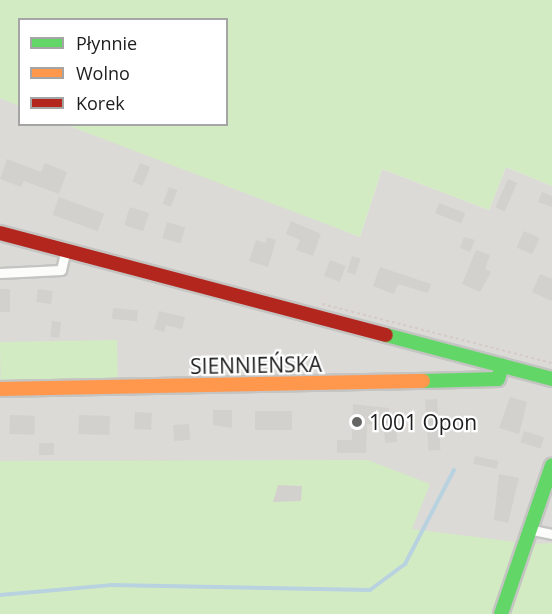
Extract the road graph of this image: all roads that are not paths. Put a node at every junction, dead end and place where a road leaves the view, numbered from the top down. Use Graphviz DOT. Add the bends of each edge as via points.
graph roads {
  1 [pos="0,233"];
  2 [pos="66,253"];
  3 [pos="0,273"];
  4 [pos="502,366"];
  5 [pos="552,379"];
  6 [pos="0,389"];
  7 [pos="552,465"];
  8 [pos="528,529"];
  9 [pos="552,534"];
  10 [pos="501,614"];
  1 -- 2 [label="street, SIENNIEŃSKA"];
  2 -- 3 [label="street" via="61,270"];
  2 -- 4 [label="street, SIENNIEŃSKA"];
  4 -- 5 [label="street, SIENNIEŃSKA"];
  4 -- 6 [label="street, SIENNIEŃSKA" via="498,379"];
  7 -- 8 [label="street"];
  8 -- 9 [label="street"];
  8 -- 10 [label="street"];
}
